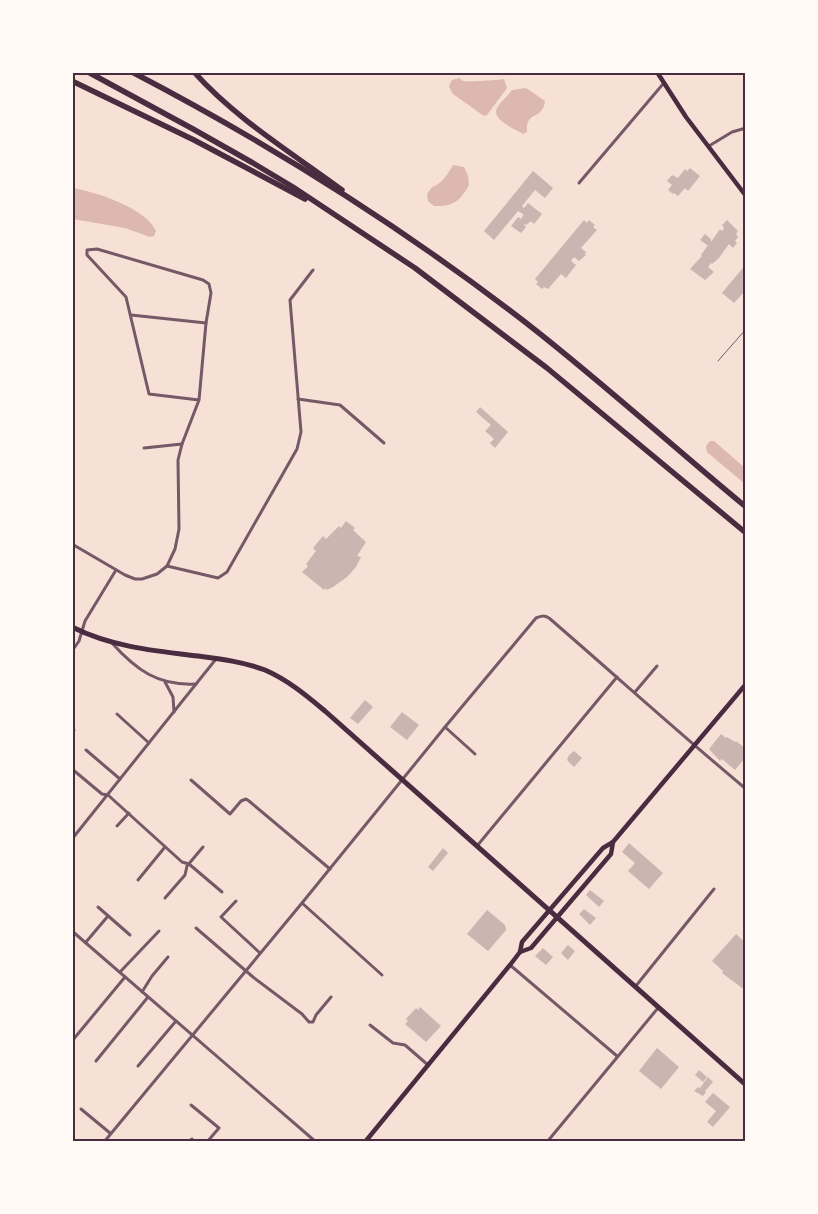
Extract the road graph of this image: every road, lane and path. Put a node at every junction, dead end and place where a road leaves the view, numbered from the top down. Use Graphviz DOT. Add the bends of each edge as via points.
graph roads {
  1 [pos="88,72"];
  2 [pos="132,72"];
  3 [pos="194,72"];
  4 [pos="657,72"];
  5 [pos="72,81"];
  6 [pos="663,84"];
  7 [pos="746,128"];
  8 [pos="709,146"];
  9 [pos="579,183"];
  10 [pos="746,196"];
  11 [pos="317,204"];
  12 [pos="368,210"];
  13 [pos="313,270"];
  14 [pos="131,315"];
  15 [pos="206,323"];
  16 [pos="746,329"];
  17 [pos="718,361"];
  18 [pos="298,399"];
  19 [pos="199,400"];
  20 [pos="384,443"];
  21 [pos="182,444"];
  22 [pos="144,448"];
  23 [pos="746,507"];
  24 [pos="746,534"];
  25 [pos="72,544"];
  26 [pos="167,566"];
  27 [pos="116,570"];
  28 [pos="72,627"];
  29 [pos="82,631"];
  30 [pos="111,642"];
  31 [pos="72,651"];
  32 [pos="217,659"];
  33 [pos="657,666"];
  34 [pos="618,677"];
  35 [pos="165,682"];
  36 [pos="197,684"];
  37 [pos="746,684"];
  38 [pos="635,692"];
  39 [pos="174,712"];
  40 [pos="117,714"];
  41 [pos="445,727"];
  42 [pos="149,743"];
  43 [pos="694,746"];
  44 [pos="86,750"];
  45 [pos="475,754"];
  46 [pos="72,769"];
  47 [pos="120,779"];
  48 [pos="192,780"];
  49 [pos="403,780"];
  50 [pos="746,790"];
  51 [pos="108,795"];
  52 [pos="129,813"];
  53 [pos="117,826"];
  54 [pos="72,839"];
  55 [pos="613,842"];
  56 [pos="476,846"];
  57 [pos="165,847"];
  58 [pos="203,848"];
  59 [pos="190,864"];
  60 [pos="330,869"];
  61 [pos="138,880"];
  62 [pos="714,889"];
  63 [pos="222,892"];
  64 [pos="165,898"];
  65 [pos="236,900"];
  66 [pos="302,903"];
  67 [pos="98,907"];
  68 [pos="548,911"];
  69 [pos="108,916"];
  70 [pos="557,918"];
  71 [pos="196,928"];
  72 [pos="72,931"];
  73 [pos="159,931"];
  74 [pos="130,935"];
  75 [pos="86,942"];
  76 [pos="520,952"];
  77 [pos="260,953"];
  78 [pos="168,957"];
  79 [pos="510,965"];
  80 [pos="245,971"];
  81 [pos="120,972"];
  82 [pos="382,975"];
  83 [pos="125,977"];
  84 [pos="635,986"];
  85 [pos="142,992"];
  86 [pos="148,997"];
  87 [pos="331,997"];
  88 [pos="658,1008"];
  89 [pos="176,1021"];
  90 [pos="370,1024"];
  91 [pos="192,1035"];
  92 [pos="72,1041"];
  93 [pos="617,1056"];
  94 [pos="96,1061"];
  95 [pos="428,1065"];
  96 [pos="138,1066"];
  97 [pos="746,1085"];
  98 [pos="191,1105"];
  99 [pos="81,1109"];
  100 [pos="110,1134"];
  101 [pos="104,1142"];
  102 [pos="188,1142"];
  103 [pos="194,1142"];
  104 [pos="207,1142"];
  105 [pos="316,1142"];
  106 [pos="365,1142"];
  107 [pos="546,1142"];
  1 -- 11 [label="highway" via="219,143"];
  2 -- 12 [label="highway" via="241,132"];
  3 -- 12 [label="highway" via="220,99"];
  4 -- 6 [label="main road"];
  5 -- 11 [label="highway"];
  6 -- 8 [label="main road"];
  6 -- 9 [label="street"];
  7 -- 8 [label="street" via="732,132"];
  8 -- 10 [label="main road"];
  11 -- 24 [label="highway" via="415,268 507,336"];
  12 -- 23 [label="highway" via="526,323"];
  13 -- 18 [label="street" via="290,300"];
  14 -- 15 [label="street"];
  14 -- 15 [label="street" via="126,297 87,255 87,250 97,249 207,282 211,292"];
  14 -- 19 [label="street" via="149,394"];
  15 -- 19 [label="street"];
  16 -- 17 [label="lane"];
  18 -- 20 [label="street" via="340,405"];
  18 -- 26 [label="street" via="301,432 297,449 232,567 218,578"];
  19 -- 21 [label="street"];
  21 -- 22 [label="street"];
  21 -- 26 [label="street" via="178,460 178,535 176,549"];
  25 -- 27 [label="street"];
  26 -- 27 [label="street" via="142,579 130,578"];
  27 -- 29 [label="street"];
  28 -- 29 [label="main road"];
  29 -- 30 [label="main road"];
  29 -- 31 [label="street"];
  30 -- 32 [label="main road"];
  30 -- 35 [label="street" via="129,662"];
  32 -- 36 [label="street"];
  32 -- 49 [label="main road" via="255,667 284,680"];
  33 -- 38 [label="street"];
  34 -- 38 [label="street"];
  34 -- 41 [label="street" via="549,618 542,616 536,618"];
  34 -- 56 [label="street"];
  35 -- 36 [label="street"];
  35 -- 39 [label="street" via="173,697"];
  36 -- 39 [label="street"];
  37 -- 43 [label="main road"];
  38 -- 43 [label="street"];
  39 -- 42 [label="street"];
  40 -- 42 [label="street"];
  41 -- 45 [label="street"];
  41 -- 49 [label="street"];
  42 -- 47 [label="street"];
  43 -- 50 [label="street"];
  43 -- 55 [label="main road"];
  44 -- 47 [label="street"];
  46 -- 51 [label="street" via="102,794"];
  47 -- 51 [label="street"];
  48 -- 60 [label="street" via="230,814 246,799"];
  49 -- 56 [label="main road"];
  49 -- 60 [label="street"];
  51 -- 52 [label="street"];
  51 -- 54 [label="street"];
  52 -- 53 [label="street"];
  52 -- 57 [label="street"];
  55 -- 68 [label="main road" via="603,848"];
  55 -- 70 [label="main road" via="611,854"];
  56 -- 68 [label="main road"];
  57 -- 59 [label="street" via="182,862"];
  57 -- 61 [label="street"];
  58 -- 59 [label="street"];
  59 -- 63 [label="street"];
  59 -- 64 [label="street"];
  60 -- 66 [label="street"];
  62 -- 84 [label="street"];
  65 -- 77 [label="street" via="221,917"];
  66 -- 77 [label="street"];
  66 -- 82 [label="street"];
  67 -- 69 [label="street"];
  68 -- 70 [label="main road"];
  68 -- 76 [label="main road" via="522,942"];
  69 -- 74 [label="street"];
  69 -- 75 [label="street"];
  70 -- 76 [label="main road" via="531,948"];
  70 -- 84 [label="main road"];
  71 -- 80 [label="street"];
  72 -- 75 [label="street"];
  73 -- 81 [label="street"];
  75 -- 81 [label="street"];
  76 -- 79 [label="main road"];
  77 -- 80 [label="street"];
  78 -- 85 [label="street"];
  79 -- 93 [label="street"];
  79 -- 95 [label="main road"];
  80 -- 87 [label="street" via="310,1023"];
  80 -- 91 [label="street"];
  81 -- 83 [label="street"];
  83 -- 85 [label="street"];
  83 -- 92 [label="street"];
  84 -- 88 [label="main road"];
  85 -- 86 [label="street"];
  86 -- 89 [label="street"];
  86 -- 94 [label="street"];
  88 -- 93 [label="street"];
  88 -- 97 [label="main road"];
  89 -- 91 [label="street"];
  89 -- 96 [label="street"];
  90 -- 95 [label="street" via="393,1043 405,1045"];
  91 -- 100 [label="street"];
  91 -- 105 [label="street"];
  93 -- 107 [label="street"];
  95 -- 106 [label="main road"];
  98 -- 104 [label="street" via="219,1128"];
  99 -- 100 [label="street"];
  100 -- 101 [label="street"];
  102 -- 103 [label="street"];
}
